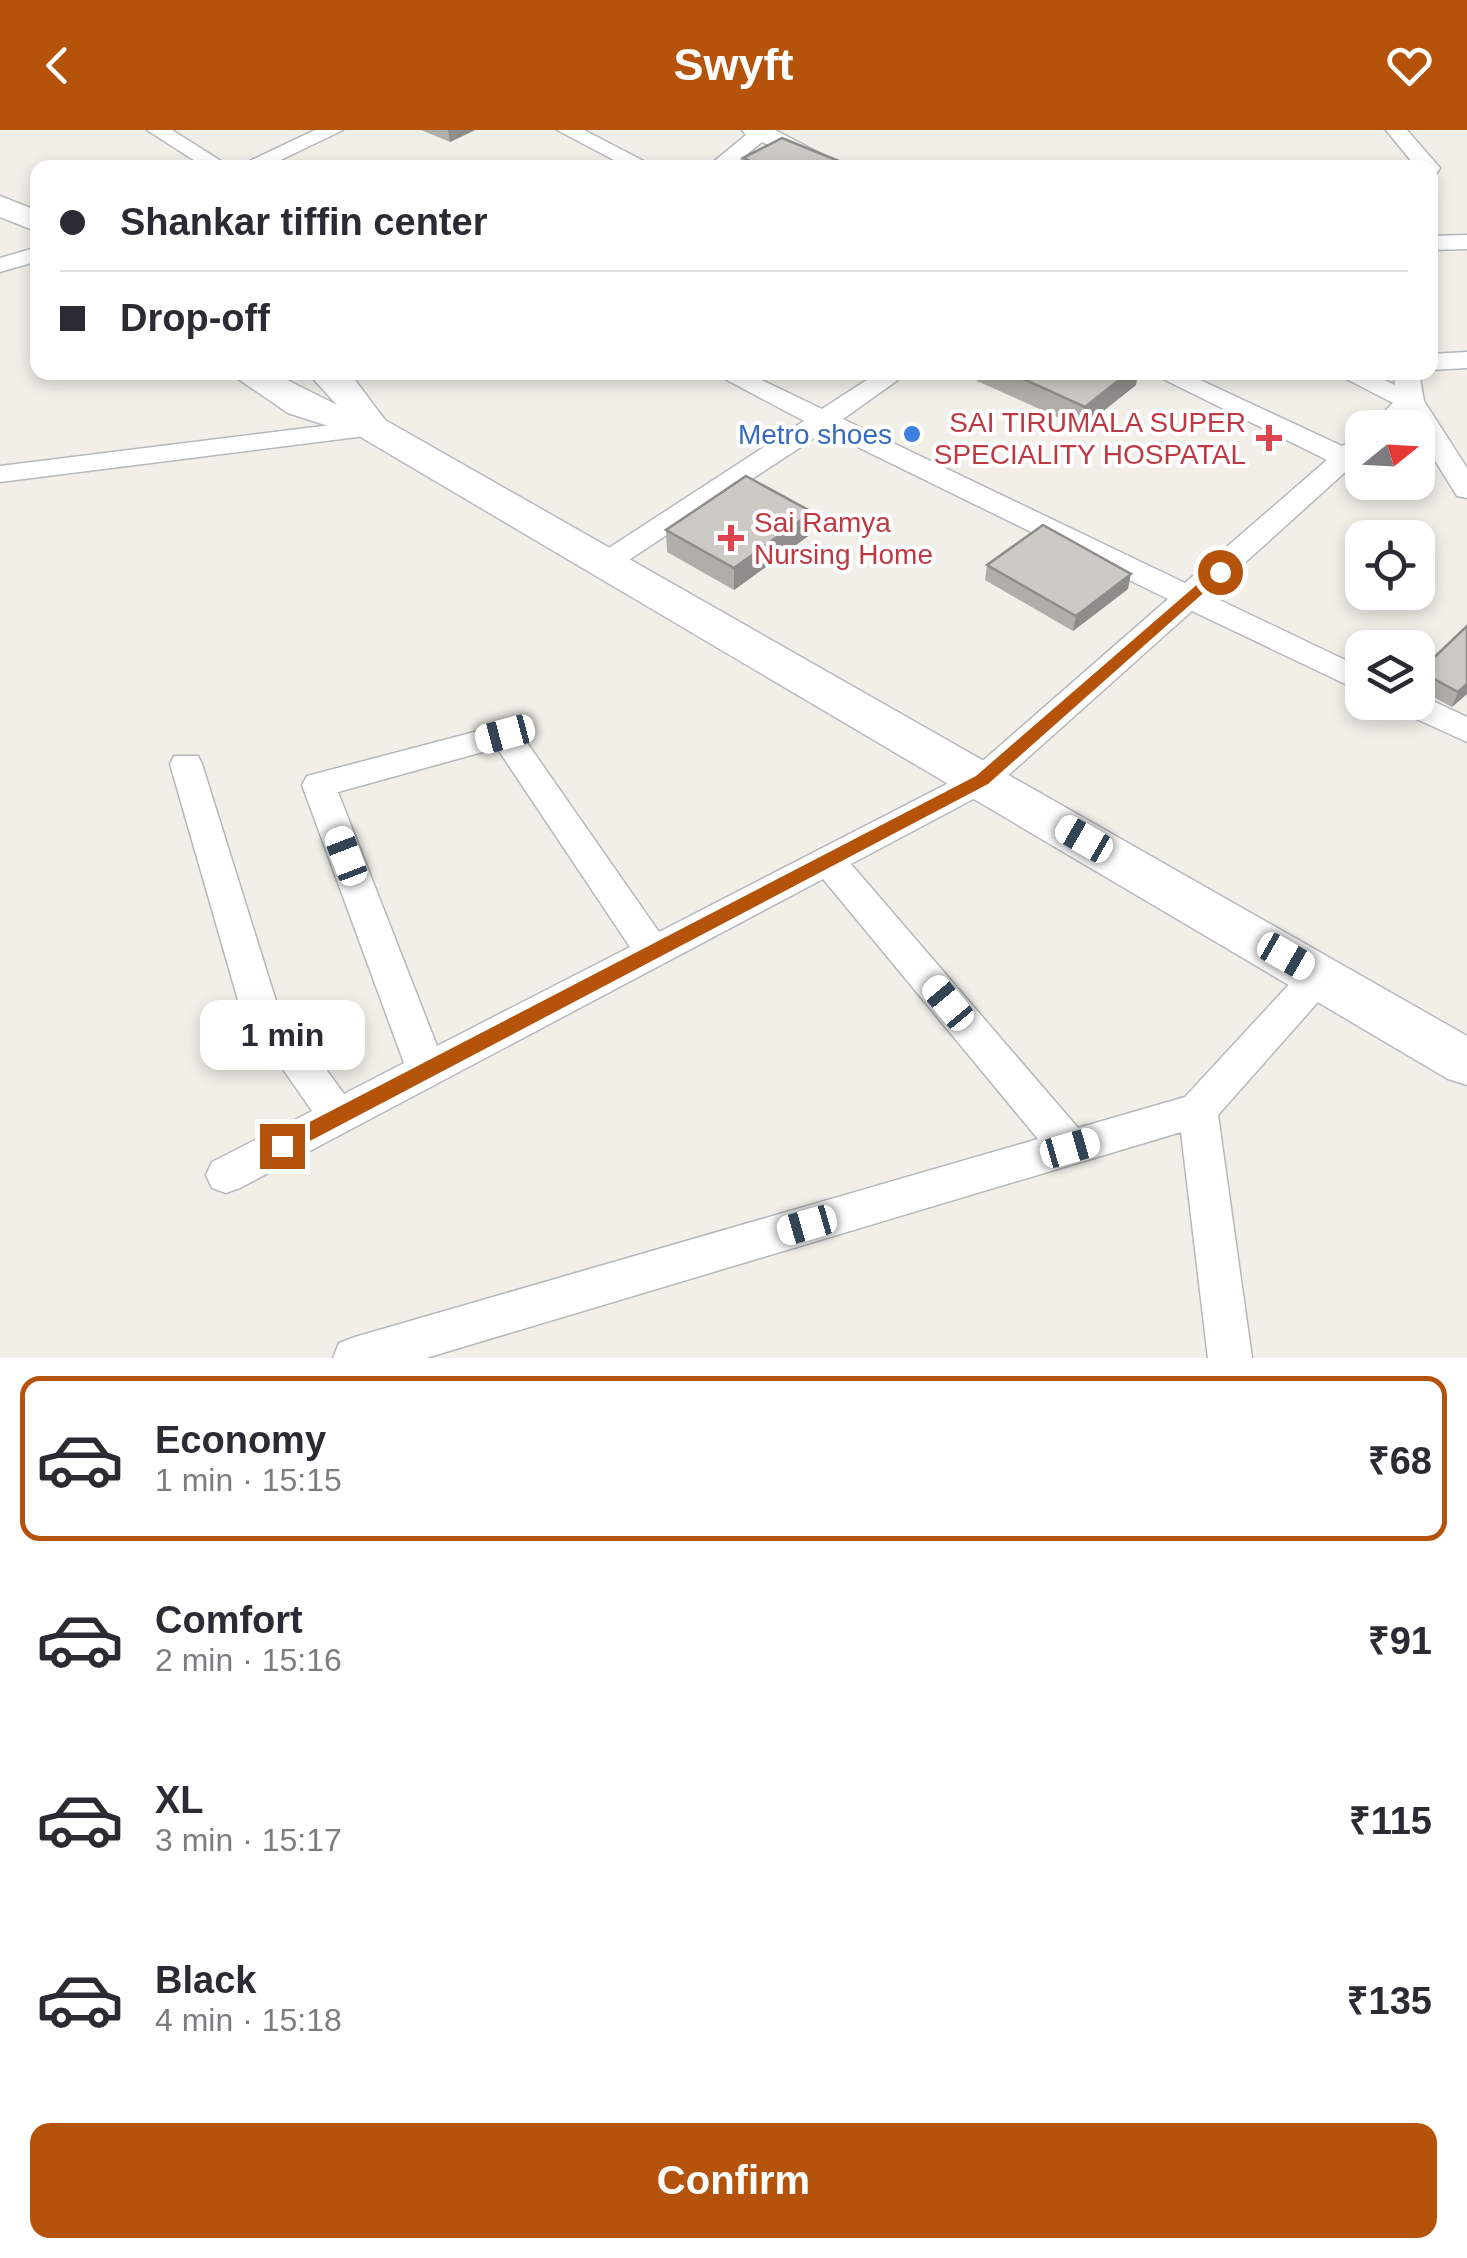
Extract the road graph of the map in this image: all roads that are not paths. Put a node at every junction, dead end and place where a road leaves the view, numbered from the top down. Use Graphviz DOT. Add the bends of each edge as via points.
graph roads {
  1 [pos="157,130"];
  2 [pos="333,130"];
  3 [pos="567,130"];
  4 [pos="1396,130"];
  5 [pos="758,131"];
  6 [pos="278,154"];
  7 [pos="208,160"];
  8 [pos="264,160"];
  9 [pos="290,160"];
  10 [pos="631,160"];
  11 [pos="725,160"];
  12 [pos="821,160"];
  13 [pos="1423,160"];
  14 [pos="0,205"];
  15 [pos="30,219"];
  16 [pos="1467,242"];
  17 [pos="1438,243"];
  18 [pos="30,256"];
  19 [pos="0,265"];
  20 [pos="1467,360"];
  21 [pos="1438,362"];
  22 [pos="259,380"];
  23 [pos="329,380"];
  24 [pos="340,380"];
  25 [pos="740,380"];
  26 [pos="884,380"];
  27 [pos="1181,380"];
  28 [pos="1363,380"];
  29 [pos="1407,380"];
  30 [pos="1411,400"];
  31 [pos="302,405"];
  32 [pos="1400,410"];
  33 [pos="821,421"];
  34 [pos="372,428"];
  35 [pos="1345,447"];
  36 [pos="1345,459"];
  37 [pos="1459,465"];
  38 [pos="0,474"];
  39 [pos="1467,490"];
  40 [pos="605,563"];
  41 [pos="1191,598"];
  42 [pos="1345,672"];
  43 [pos="1435,715"];
  44 [pos="1467,731"];
  45 [pos="186,764"];
  46 [pos="982,780"];
  47 [pos="826,858"];
  48 [pos="652,950"];
  49 [pos="1320,975"];
  50 [pos="1467,1063"];
  51 [pos="426,1069"];
  52 [pos="1198,1110"];
  53 [pos="338,1116"];
  54 [pos="1070,1148"];
  55 [pos="226,1176"];
  56 [pos="355,1358"];
  57 [pos="1230,1358"];
  1 -- 7 [label="street"];
  2 -- 6 [label="street"];
  3 -- 10 [label="street"];
  4 -- 13 [label="street"];
  5 -- 11 [label="street"];
  5 -- 12 [label="street"];
  6 -- 8 [label="street"];
  6 -- 9 [label="street"];
  14 -- 15 [label="main road"];
  16 -- 17 [label="street"];
  18 -- 19 [label="street"];
  20 -- 21 [label="street"];
  22 -- 31 [label="main road"];
  23 -- 31 [label="street"];
  24 -- 34 [label="main road"];
  25 -- 33 [label="street"];
  26 -- 33 [label="street"];
  27 -- 35 [label="street"];
  28 -- 30 [label="street"];
  29 -- 30 [label="street"];
  30 -- 32 [label="street"];
  30 -- 37 [label="street"];
  31 -- 34 [label="main road"];
  33 -- 40 [label="street"];
  33 -- 41 [label="street"];
  34 -- 38 [label="street"];
  34 -- 40 [label="main road"];
  36 -- 41 [label="street"];
  37 -- 39 [label="street"];
  40 -- 46 [label="main road"];
  41 -- 42 [label="street"];
  41 -- 46 [label="street"];
  43 -- 44 [label="street"];
  45 -- 53 [label="street" via="259,1007"];
  46 -- 47 [label="street"];
  46 -- 49 [label="main road"];
  47 -- 48 [label="street"];
  47 -- 54 [label="street"];
  48 -- 51 [label="street"];
  48 -- 51 [label="street" via="505,734 319,785"];
  49 -- 50 [label="main road"];
  49 -- 52 [label="street"];
  51 -- 53 [label="street"];
  52 -- 54 [label="street"];
  52 -- 57 [label="street"];
  53 -- 55 [label="street"];
  54 -- 56 [label="street"];
}
